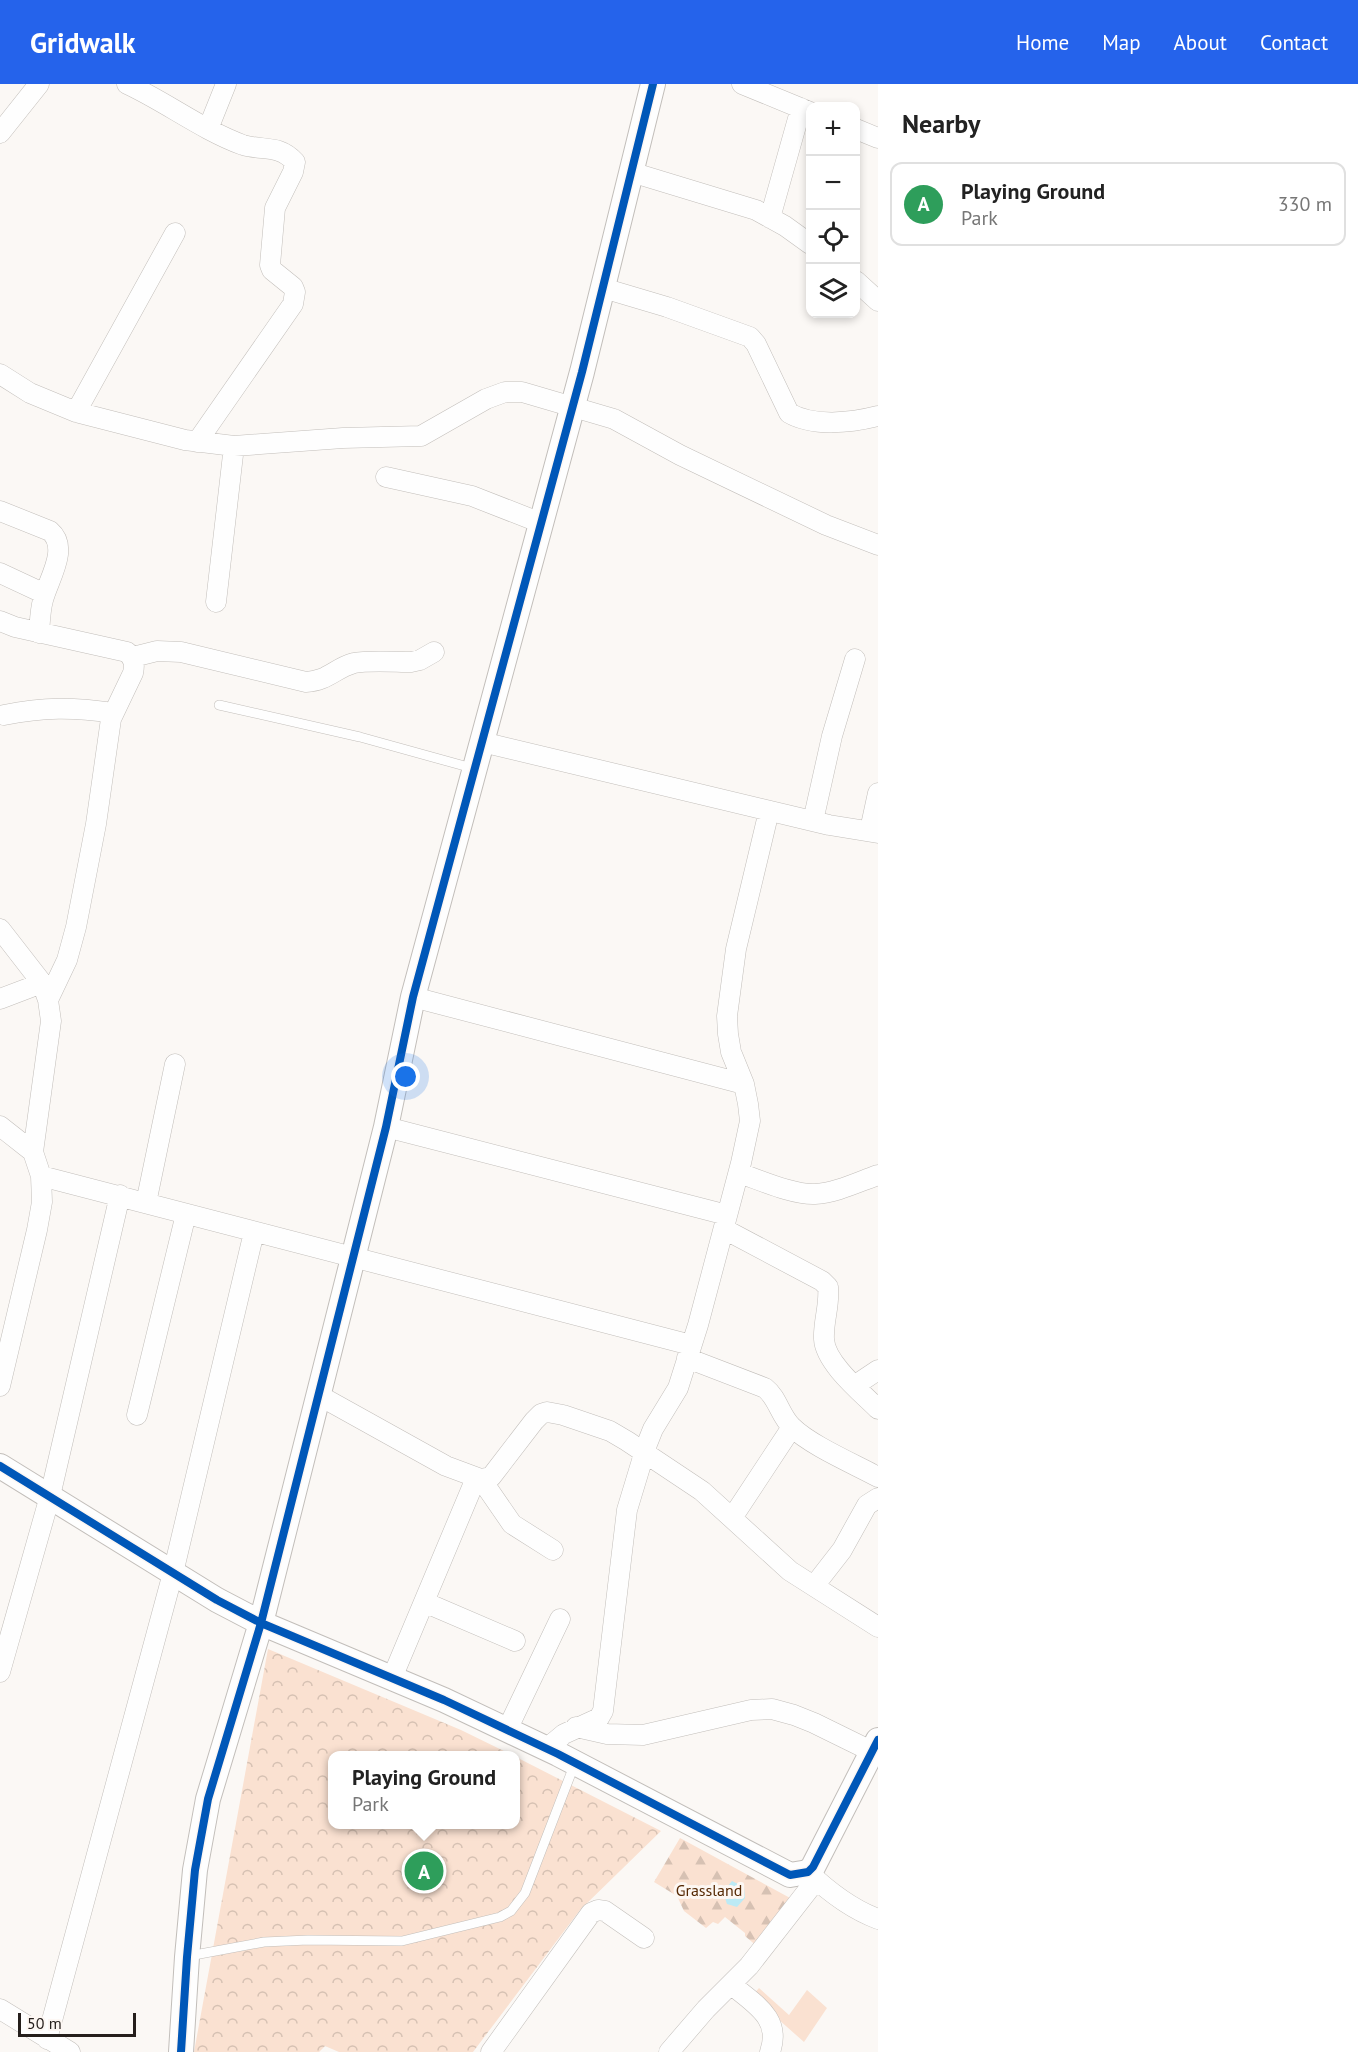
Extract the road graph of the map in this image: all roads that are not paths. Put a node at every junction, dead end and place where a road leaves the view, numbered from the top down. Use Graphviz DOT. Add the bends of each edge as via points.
graph roads {
  1 [pos="39,84"];
  2 [pos="127,84"];
  3 [pos="226,84"];
  4 [pos="653,84"];
  5 [pos="742,84"];
  6 [pos="806,110"];
  7 [pos="208,129"];
  8 [pos="860,131"];
  9 [pos="0,133"];
  10 [pos="878,138"];
  11 [pos="631,172"];
  12 [pos="770,218"];
  13 [pos="175,233"];
  14 [pos="806,241"];
  15 [pos="860,286"];
  16 [pos="603,288"];
  17 [pos="878,302"];
  18 [pos="0,374"];
  19 [pos="572,408"];
  20 [pos="76,412"];
  21 [pos="878,416"];
  22 [pos="197,442"];
  23 [pos="234,446"];
  24 [pos="386,477"];
  25 [pos="0,511"];
  26 [pos="541,523"];
  27 [pos="878,545"];
  28 [pos="0,573"];
  29 [pos="45,594"];
  30 [pos="216,602"];
  31 [pos="0,621"];
  32 [pos="39,633"];
  33 [pos="434,652"];
  34 [pos="133,657"];
  35 [pos="855,658"];
  36 [pos="219,705"];
  37 [pos="113,713"];
  38 [pos="4,715"];
  39 [pos="482,742"];
  40 [pos="475,769"];
  41 [pos="878,793"];
  42 [pos="769,811"];
  43 [pos="813,821"];
  44 [pos="874,831"];
  45 [pos="0,929"];
  46 [pos="45,992"];
  47 [pos="413,997"];
  48 [pos="0,999"];
  49 [pos="175,1064"];
  50 [pos="744,1084"];
  51 [pos="0,1126"];
  52 [pos="386,1127"];
  53 [pos="33,1152"];
  54 [pos="739,1173"];
  55 [pos="878,1175"];
  56 [pos="41,1176"];
  57 [pos="120,1195"];
  58 [pos="146,1203"];
  59 [pos="186,1214"];
  60 [pos="725,1222"];
  61 [pos="254,1232"];
  62 [pos="352,1258"];
  63 [pos="689,1352"];
  64 [pos="878,1370"];
  65 [pos="0,1386"];
  66 [pos="854,1386"];
  67 [pos="320,1395"];
  68 [pos="878,1409"];
  69 [pos="137,1415"];
  70 [pos="792,1427"];
  71 [pos="644,1452"];
  72 [pos="0,1466"];
  73 [pos="878,1477"];
  74 [pos="478,1479"];
  75 [pos="50,1496"];
  76 [pos="878,1498"];
  77 [pos="732,1518"];
  78 [pos="554,1550"];
  79 [pos="173,1573"];
  80 [pos="814,1586"];
  81 [pos="424,1602"];
  82 [pos="560,1619"];
  83 [pos="261,1623"];
  84 [pos="878,1627"];
  85 [pos="515,1641"];
  86 [pos="0,1672"];
  87 [pos="392,1678"];
  88 [pos="576,1727"];
  89 [pos="507,1730"];
  90 [pos="874,1745"];
  91 [pos="546,1749"];
  92 [pos="575,1763"];
  93 [pos="812,1876"];
  94 [pos="878,1919"];
  95 [pos="644,1938"];
  96 [pos="187,1956"];
  97 [pos="732,1985"];
  98 [pos="0,2009"];
  99 [pos="47,2039"];
  100 [pos="70,2052"];
  101 [pos="181,2052"];
  102 [pos="491,2052"];
  103 [pos="669,2052"];
  104 [pos="770,2052"];
  1 -- 9 [label="street"];
  2 -- 7 [label="street"];
  3 -- 7 [label="street"];
  4 -- 11 [label="street"];
  5 -- 6 [label="street"];
  6 -- 12 [label="street"];
  7 -- 22 [label="street" via="243,145 277,149 295,162 274,208 270,265 293,287 295,298"];
  8 -- 10 [label="street"];
  11 -- 12 [label="street" via="756,210"];
  11 -- 16 [label="street"];
  12 -- 14 [label="street"];
  13 -- 20 [label="street"];
  15 -- 17 [label="street"];
  16 -- 19 [label="street"];
  16 -- 21 [label="street" via="750,337 789,412 796,417 835,422"];
  18 -- 20 [label="street" via="30,393"];
  19 -- 23 [label="street" via="522,392 505,392 421,436"];
  19 -- 26 [label="street"];
  19 -- 27 [label="street" via="614,419 816,520"];
  20 -- 22 [label="street"];
  22 -- 23 [label="street"];
  23 -- 30 [label="street"];
  24 -- 26 [label="street" via="472,496"];
  25 -- 29 [label="street" via="56,536 59,553"];
  26 -- 39 [label="street"];
  28 -- 29 [label="street"];
  29 -- 32 [label="street"];
  31 -- 32 [label="street"];
  32 -- 34 [label="street" via="127,652"];
  33 -- 34 [label="street" via="411,662 353,663 316,682 181,652 157,651"];
  34 -- 37 [label="street" via="133,673"];
  35 -- 43 [label="street"];
  36 -- 40 [label="lane" via="360,737"];
  37 -- 38 [label="street" via="61,707"];
  37 -- 46 [label="street" via="76,927 67,960"];
  39 -- 40 [label="street"];
  39 -- 42 [label="street"];
  40 -- 47 [label="street"];
  41 -- 44 [label="street"];
  42 -- 43 [label="street"];
  42 -- 50 [label="street" via="729,993 728,1034"];
  43 -- 44 [label="street"];
  45 -- 46 [label="street"];
  46 -- 48 [label="street"];
  46 -- 53 [label="street" via="51,1021 50,1042"];
  47 -- 50 [label="street"];
  47 -- 52 [label="street"];
  49 -- 58 [label="street"];
  50 -- 54 [label="street" via="750,1121"];
  51 -- 53 [label="street"];
  52 -- 60 [label="street"];
  52 -- 62 [label="street"];
  53 -- 56 [label="street"];
  54 -- 55 [label="street" via="815,1194"];
  54 -- 60 [label="street"];
  56 -- 57 [label="street"];
  56 -- 65 [label="street" via="37,1230"];
  57 -- 58 [label="street"];
  57 -- 75 [label="street"];
  58 -- 59 [label="street"];
  59 -- 61 [label="street"];
  59 -- 69 [label="street"];
  60 -- 63 [label="street"];
  60 -- 66 [label="street" via="828,1287 826,1351"];
  61 -- 62 [label="street"];
  61 -- 79 [label="street"];
  62 -- 63 [label="street"];
  62 -- 67 [label="street"];
  63 -- 70 [label="street" via="765,1388"];
  63 -- 71 [label="street" via="678,1388"];
  64 -- 66 [label="street"];
  66 -- 68 [label="street"];
  67 -- 74 [label="street" via="446,1466"];
  67 -- 83 [label="street"];
  70 -- 73 [label="street"];
  70 -- 77 [label="street"];
  71 -- 74 [label="street" via="610,1431 547,1412 534,1421 491,1477"];
  71 -- 77 [label="street" via="702,1491"];
  71 -- 88 [label="street" via="627,1510 603,1711 599,1718"];
  72 -- 75 [label="street"];
  74 -- 78 [label="street" via="512,1524"];
  74 -- 81 [label="street"];
  75 -- 79 [label="street"];
  75 -- 86 [label="street"];
  76 -- 80 [label="street" via="867,1505 842,1550"];
  77 -- 80 [label="street" via="790,1572"];
  79 -- 83 [label="street"];
  79 -- 99 [label="street"];
  80 -- 84 [label="street"];
  81 -- 85 [label="street"];
  81 -- 87 [label="street"];
  82 -- 89 [label="street"];
  83 -- 87 [label="street"];
  83 -- 96 [label="street" via="208,1799 195,1870"];
  87 -- 89 [label="street"];
  88 -- 90 [label="street" via="607,1734 643,1735 751,1710 772,1709"];
  88 -- 91 [label="street"];
  89 -- 91 [label="street"];
  90 -- 93 [label="street"];
  91 -- 92 [label="street"];
  92 -- 93 [label="street" via="790,1875"];
  92 -- 96 [label="lane" via="525,1893 511,1911 500,1917 402,1941 264,1942"];
  93 -- 94 [label="street" via="840,1900"];
  93 -- 97 [label="street"];
  95 -- 102 [label="street" via="605,1911 591,1913"];
  96 -- 101 [label="street"];
  97 -- 103 [label="street"];
  97 -- 104 [label="street" via="767,2015 773,2030"];
  98 -- 99 [label="street"];
  99 -- 100 [label="street"];
}
